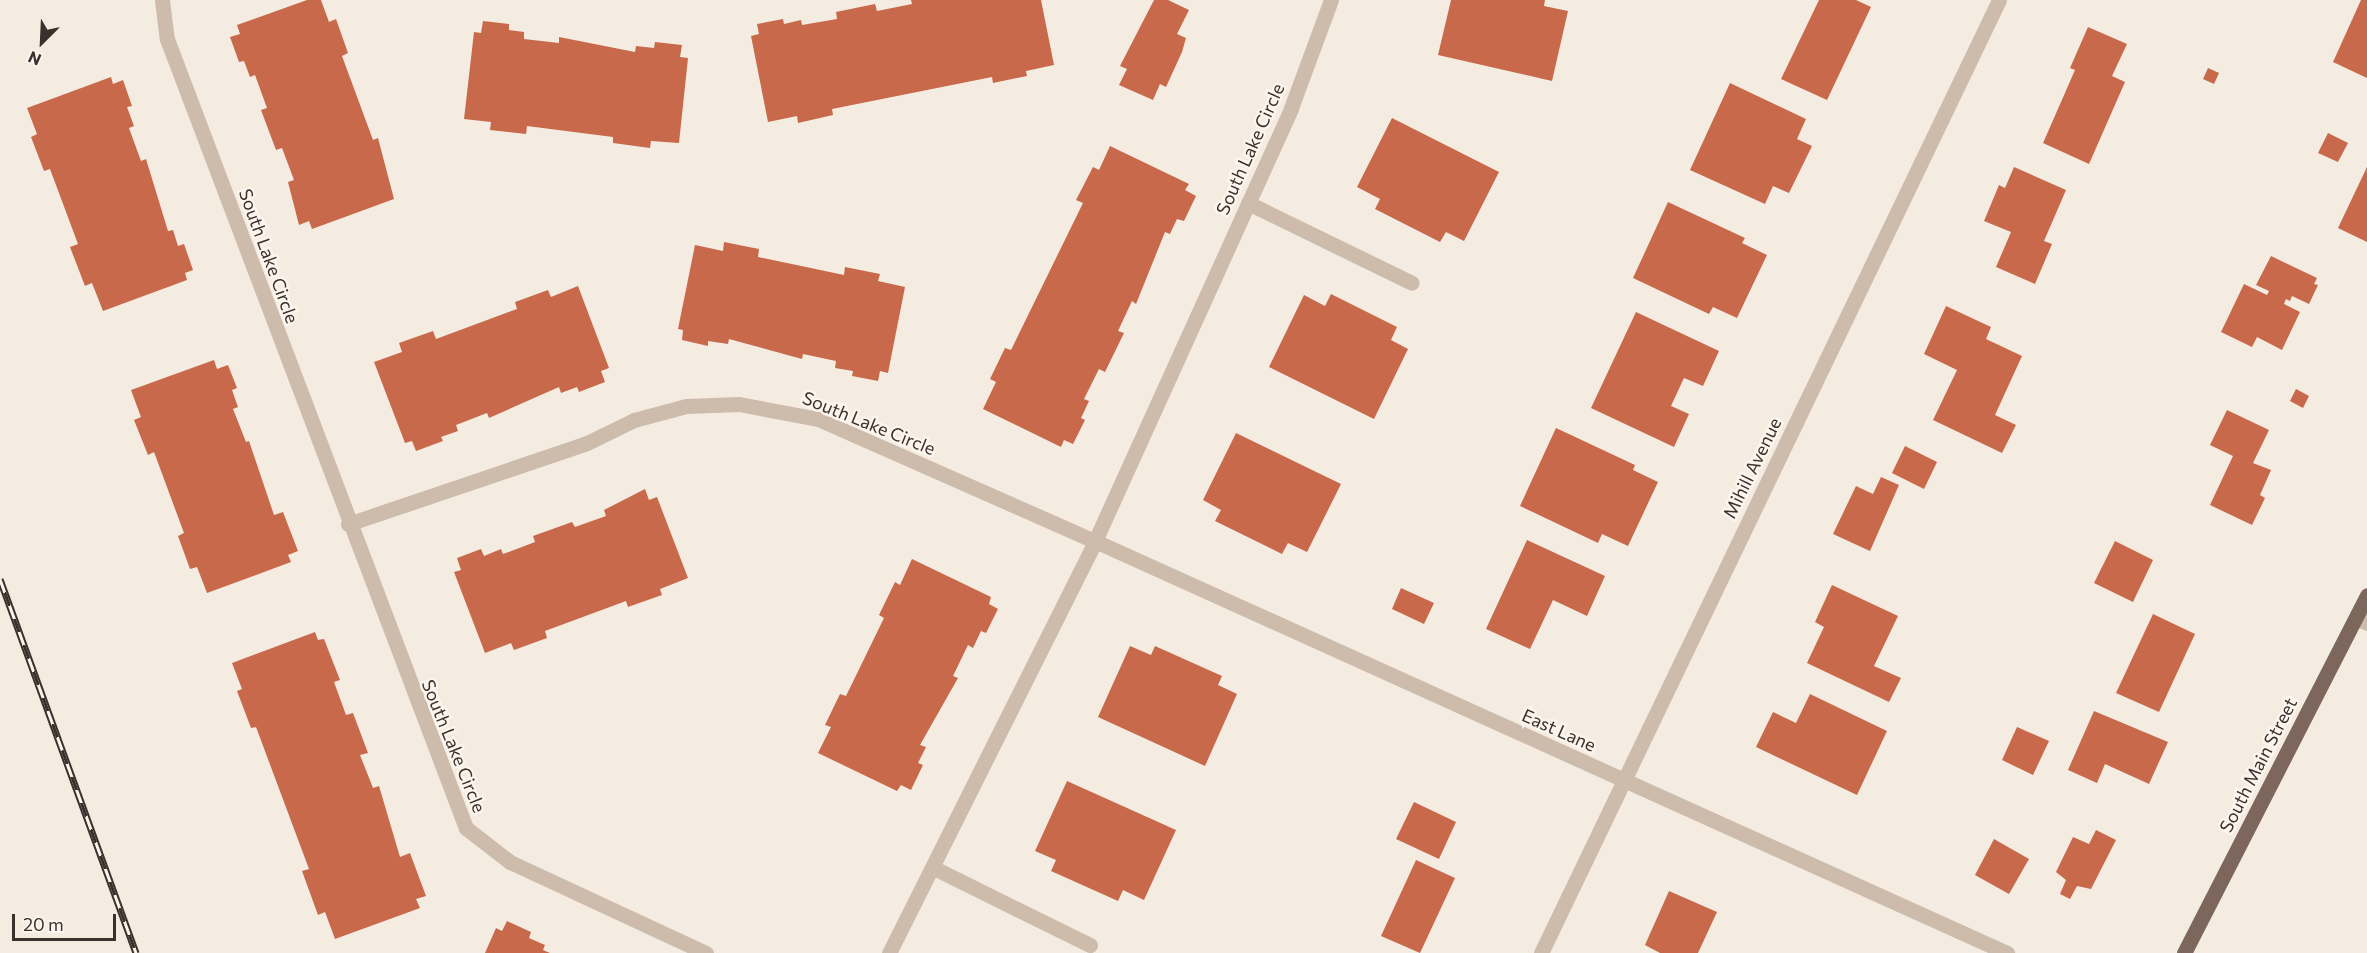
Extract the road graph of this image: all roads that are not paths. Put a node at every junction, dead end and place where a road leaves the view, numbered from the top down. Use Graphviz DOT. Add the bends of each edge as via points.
graph roads {
  1 [pos="162,0"];
  2 [pos="1331,0"];
  3 [pos="1999,0"];
  4 [pos="1248,203"];
  5 [pos="1412,283"];
  6 [pos="348,524"];
  7 [pos="1095,541"];
  8 [pos="2367,595"];
  9 [pos="2361,620"];
  10 [pos="1623,780"];
  11 [pos="934,868"];
  12 [pos="1090,945"];
  13 [pos="706,953"];
  14 [pos="890,953"];
  15 [pos="1541,953"];
  16 [pos="2007,953"];
  17 [pos="2184,953"];
  1 -- 6 [label="street, South Lake Circle" via="167,39"];
  2 -- 4 [label="street, South Lake Circle" via="1291,108"];
  3 -- 10 [label="street, Mihill Avenue"];
  4 -- 5 [label="street"];
  4 -- 7 [label="street, South Lake Circle"];
  6 -- 7 [label="street, South Lake Circle" via="586,442 634,420 686,406 739,404 818,419"];
  6 -- 13 [label="street, South Lake Circle" via="466,828 486,848 510,862"];
  7 -- 10 [label="street, East Lane"];
  7 -- 11 [label="street, South Lake Circle"];
  8 -- 9 [label="main road, South Main Street"];
  9 -- 17 [label="main road, South Main Street"];
  10 -- 15 [label="street, Mihill Avenue"];
  10 -- 16 [label="street, East Lane"];
  11 -- 12 [label="street"];
  11 -- 14 [label="street, South Lake Circle"];
}
